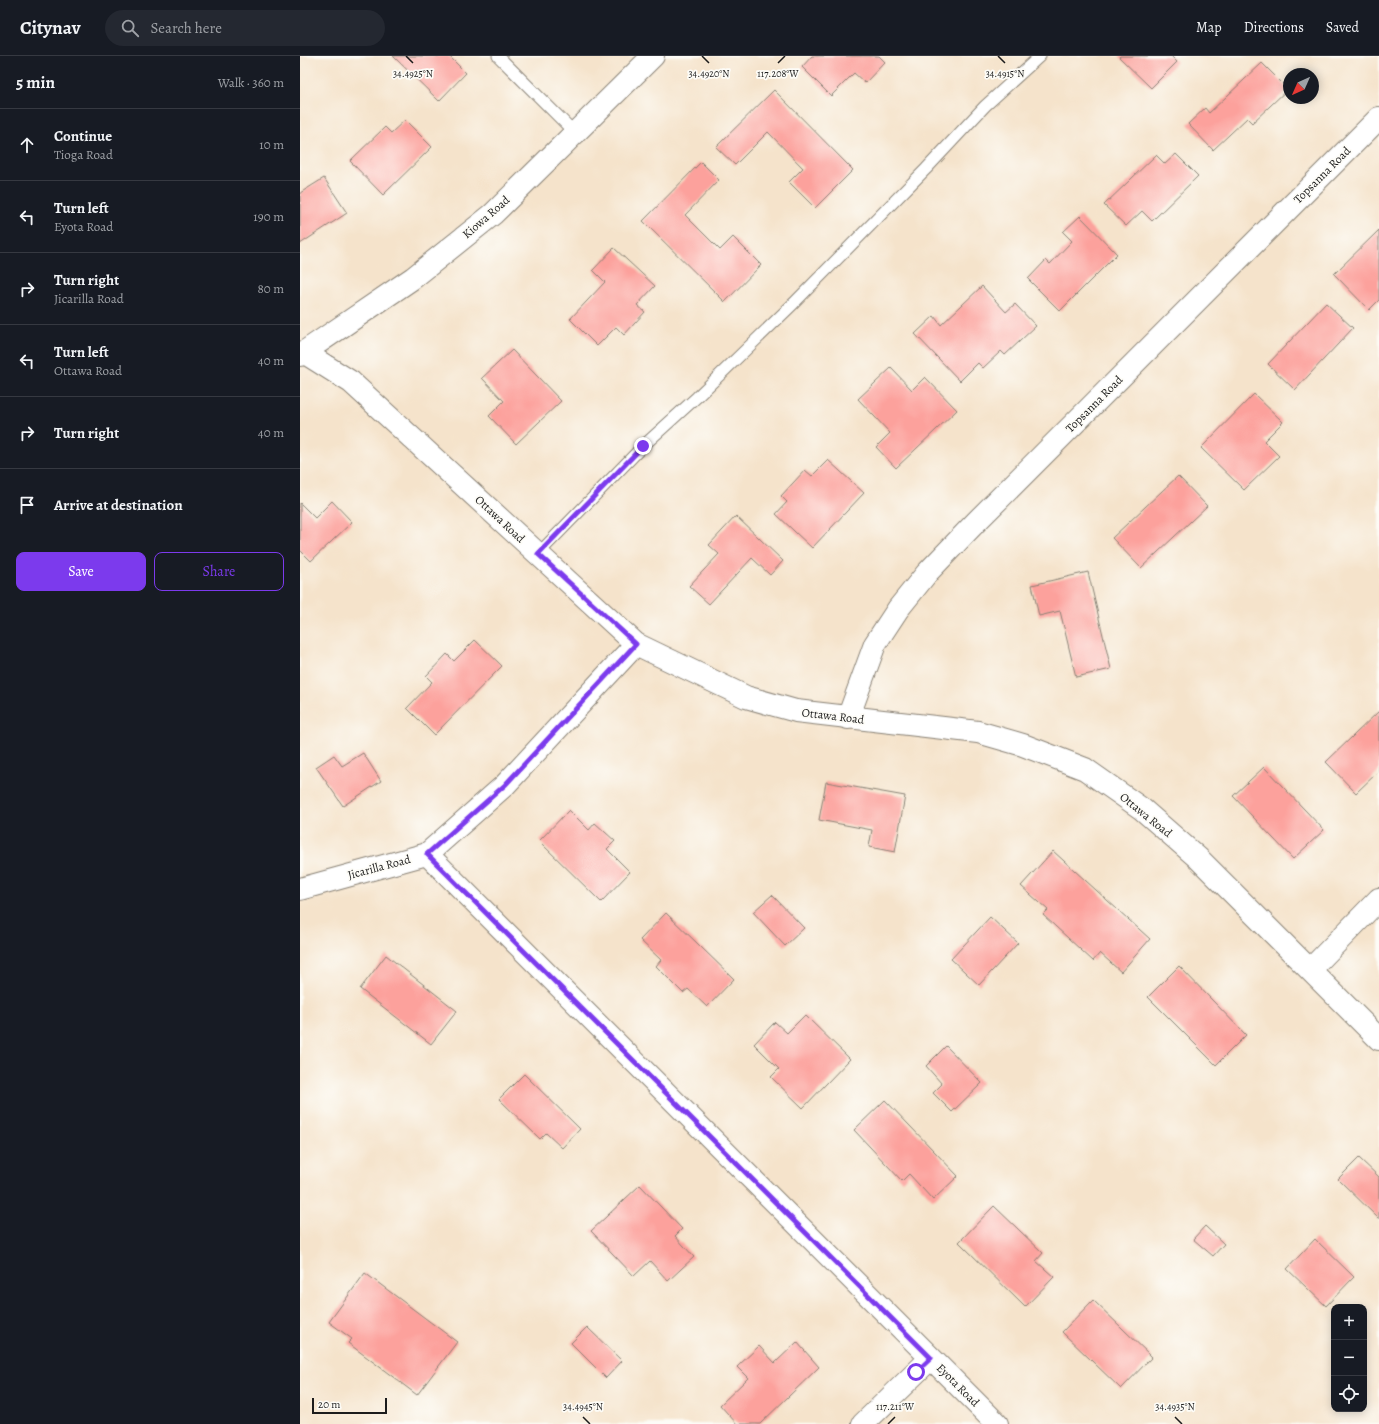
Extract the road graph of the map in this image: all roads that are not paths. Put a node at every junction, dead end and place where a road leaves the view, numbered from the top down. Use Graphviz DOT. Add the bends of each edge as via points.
graph roads {
  1 [pos="498,56"];
  2 [pos="653,56"];
  3 [pos="1040,56"];
  4 [pos="1379,118"];
  5 [pos="575,133"];
  6 [pos="302,352"];
  7 [pos="538,554"];
  8 [pos="636,644"];
  9 [pos="848,718"];
  10 [pos="427,854"];
  11 [pos="300,889"];
  12 [pos="1379,899"];
  13 [pos="1310,970"];
  14 [pos="1379,1039"];
  15 [pos="931,1358"];
  16 [pos="863,1424"];
  17 [pos="997,1424"];
  1 -- 5 [label="lane"];
  2 -- 5 [label="street, Kiowa Road"];
  3 -- 7 [label="lane" via="985,106 794,303 697,398 643,446"];
  4 -- 9 [label="street, Topsanna Road" via="927,573 898,609 875,644"];
  5 -- 6 [label="street, Kiowa Road" via="493,214 413,278"];
  6 -- 7 [label="street, Ottawa Road" via="351,382"];
  7 -- 8 [label="street, Ottawa Road"];
  8 -- 9 [label="street, Ottawa Road" via="746,697 796,711"];
  8 -- 10 [label="street, Jicarilla Road" via="505,785"];
  9 -- 13 [label="street, Ottawa Road" via="978,732 1085,769 1142,809 1198,858"];
  10 -- 11 [label="street, Jicarilla Road"];
  10 -- 15 [label="street, Eyota Road"];
  12 -- 13 [label="street"];
  13 -- 14 [label="street, Ottawa Road"];
  15 -- 16 [label="street"];
  15 -- 17 [label="street, Eyota Road"];
}
